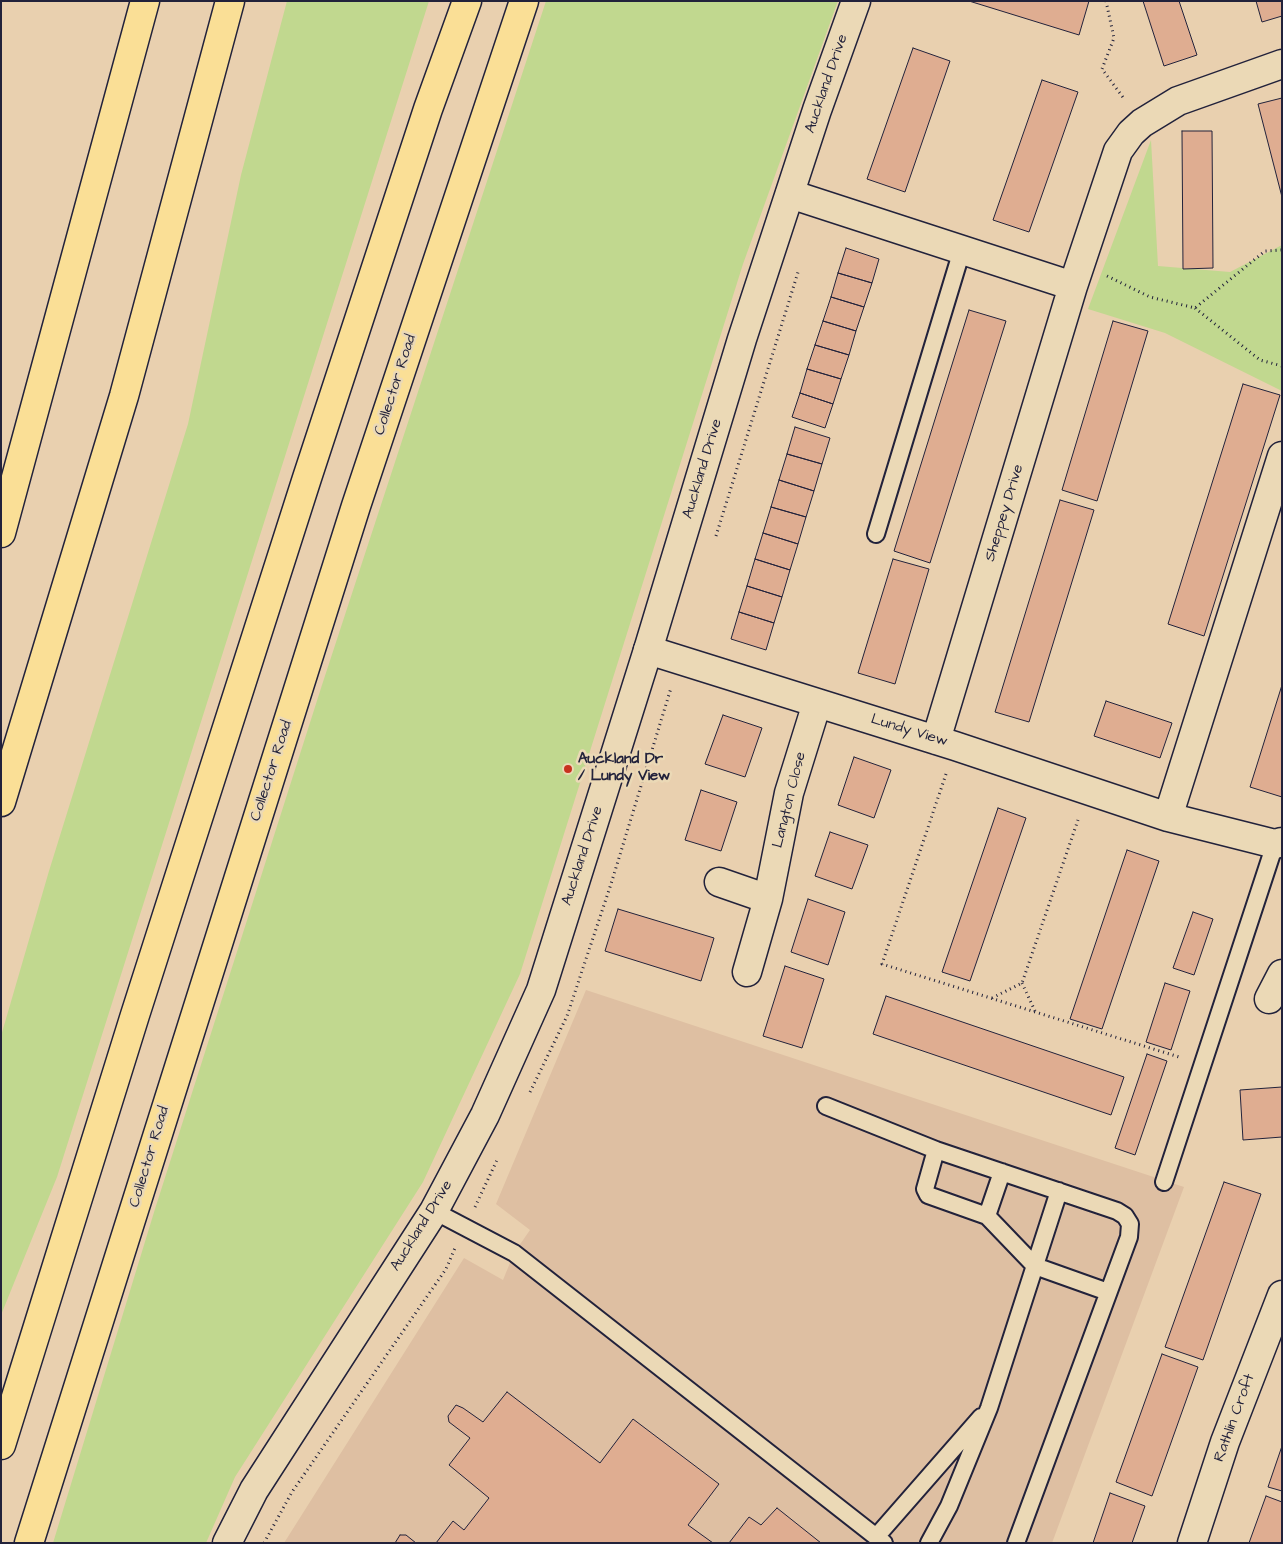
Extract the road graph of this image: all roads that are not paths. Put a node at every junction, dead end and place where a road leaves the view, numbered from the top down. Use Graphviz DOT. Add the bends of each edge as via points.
graph roads {
  1 [pos="145,1"];
  2 [pos="230,1"];
  3 [pos="467,1"];
  4 [pos="524,1"];
  5 [pos="856,1"];
  6 [pos="1282,64"];
  7 [pos="790,194"];
  8 [pos="962,250"];
  9 [pos="1077,275"];
  10 [pos="1282,456"];
  11 [pos="1,533"];
  12 [pos="876,534"];
  13 [pos="648,650"];
  14 [pos="817,703"];
  15 [pos="946,743"];
  16 [pos="1,802"];
  17 [pos="1168,817"];
  18 [pos="1278,843"];
  19 [pos="719,882"];
  20 [pos="768,899"];
  21 [pos="748,972"];
  22 [pos="1282,974"];
  23 [pos="1269,998"];
  24 [pos="826,1106"];
  25 [pos="936,1150"];
  26 [pos="1002,1172"];
  27 [pos="1164,1182"];
  28 [pos="1060,1191"];
  29 [pos="434,1211"];
  30 [pos="987,1216"];
  31 [pos="1035,1266"];
  32 [pos="1108,1292"];
  33 [pos="1282,1295"];
  34 [pos="989,1408"];
  35 [pos="1,1445"];
  36 [pos="880,1540"];
  37 [pos="29,1543"];
  38 [pos="227,1543"];
  39 [pos="928,1543"];
  40 [pos="1016,1543"];
  41 [pos="1192,1543"];
  1 -- 11 [label="highway"];
  2 -- 16 [label="highway" via="124,396"];
  3 -- 35 [label="highway" via="428,109 307,478"];
  4 -- 37 [label="highway, Collector Road" via="356,506"];
  5 -- 7 [label="street, Auckland Drive"];
  6 -- 9 [label="street, Sheppey Drive" via="1178,101 1131,133 1118,152"];
  7 -- 8 [label="street"];
  7 -- 13 [label="street, Auckland Drive" via="742,339"];
  8 -- 9 [label="street"];
  8 -- 12 [label="lane"];
  9 -- 15 [label="street, Sheppey Drive"];
  10 -- 17 [label="street"];
  13 -- 14 [label="street, Lundy View"];
  13 -- 29 [label="street, Auckland Drive" via="540,990 485,1115"];
  14 -- 15 [label="street, Lundy View"];
  14 -- 20 [label="street, Langton Close" via="789,793"];
  15 -- 17 [label="street, Lundy View"];
  17 -- 18 [label="street, Lundy View"];
  18 -- 27 [label="lane"];
  19 -- 20 [label="street"];
  20 -- 21 [label="street, Langton Close"];
  22 -- 23 [label="street"];
  24 -- 25 [label="lane"];
  25 -- 26 [label="lane"];
  25 -- 30 [label="lane" via="925,1189 928,1195"];
  26 -- 28 [label="lane"];
  26 -- 30 [label="lane"];
  28 -- 31 [label="lane"];
  28 -- 32 [label="lane" via="1117,1211 1130,1224 1129,1237"];
  29 -- 36 [label="lane" via="514,1253"];
  29 -- 38 [label="street, Auckland Drive" via="254,1490"];
  30 -- 31 [label="lane"];
  31 -- 32 [label="lane"];
  31 -- 34 [label="lane"];
  32 -- 40 [label="lane"];
  33 -- 41 [label="street, Rathlin Croft"];
  34 -- 36 [label="lane"];
  34 -- 39 [label="lane" via="949,1506"];
}
